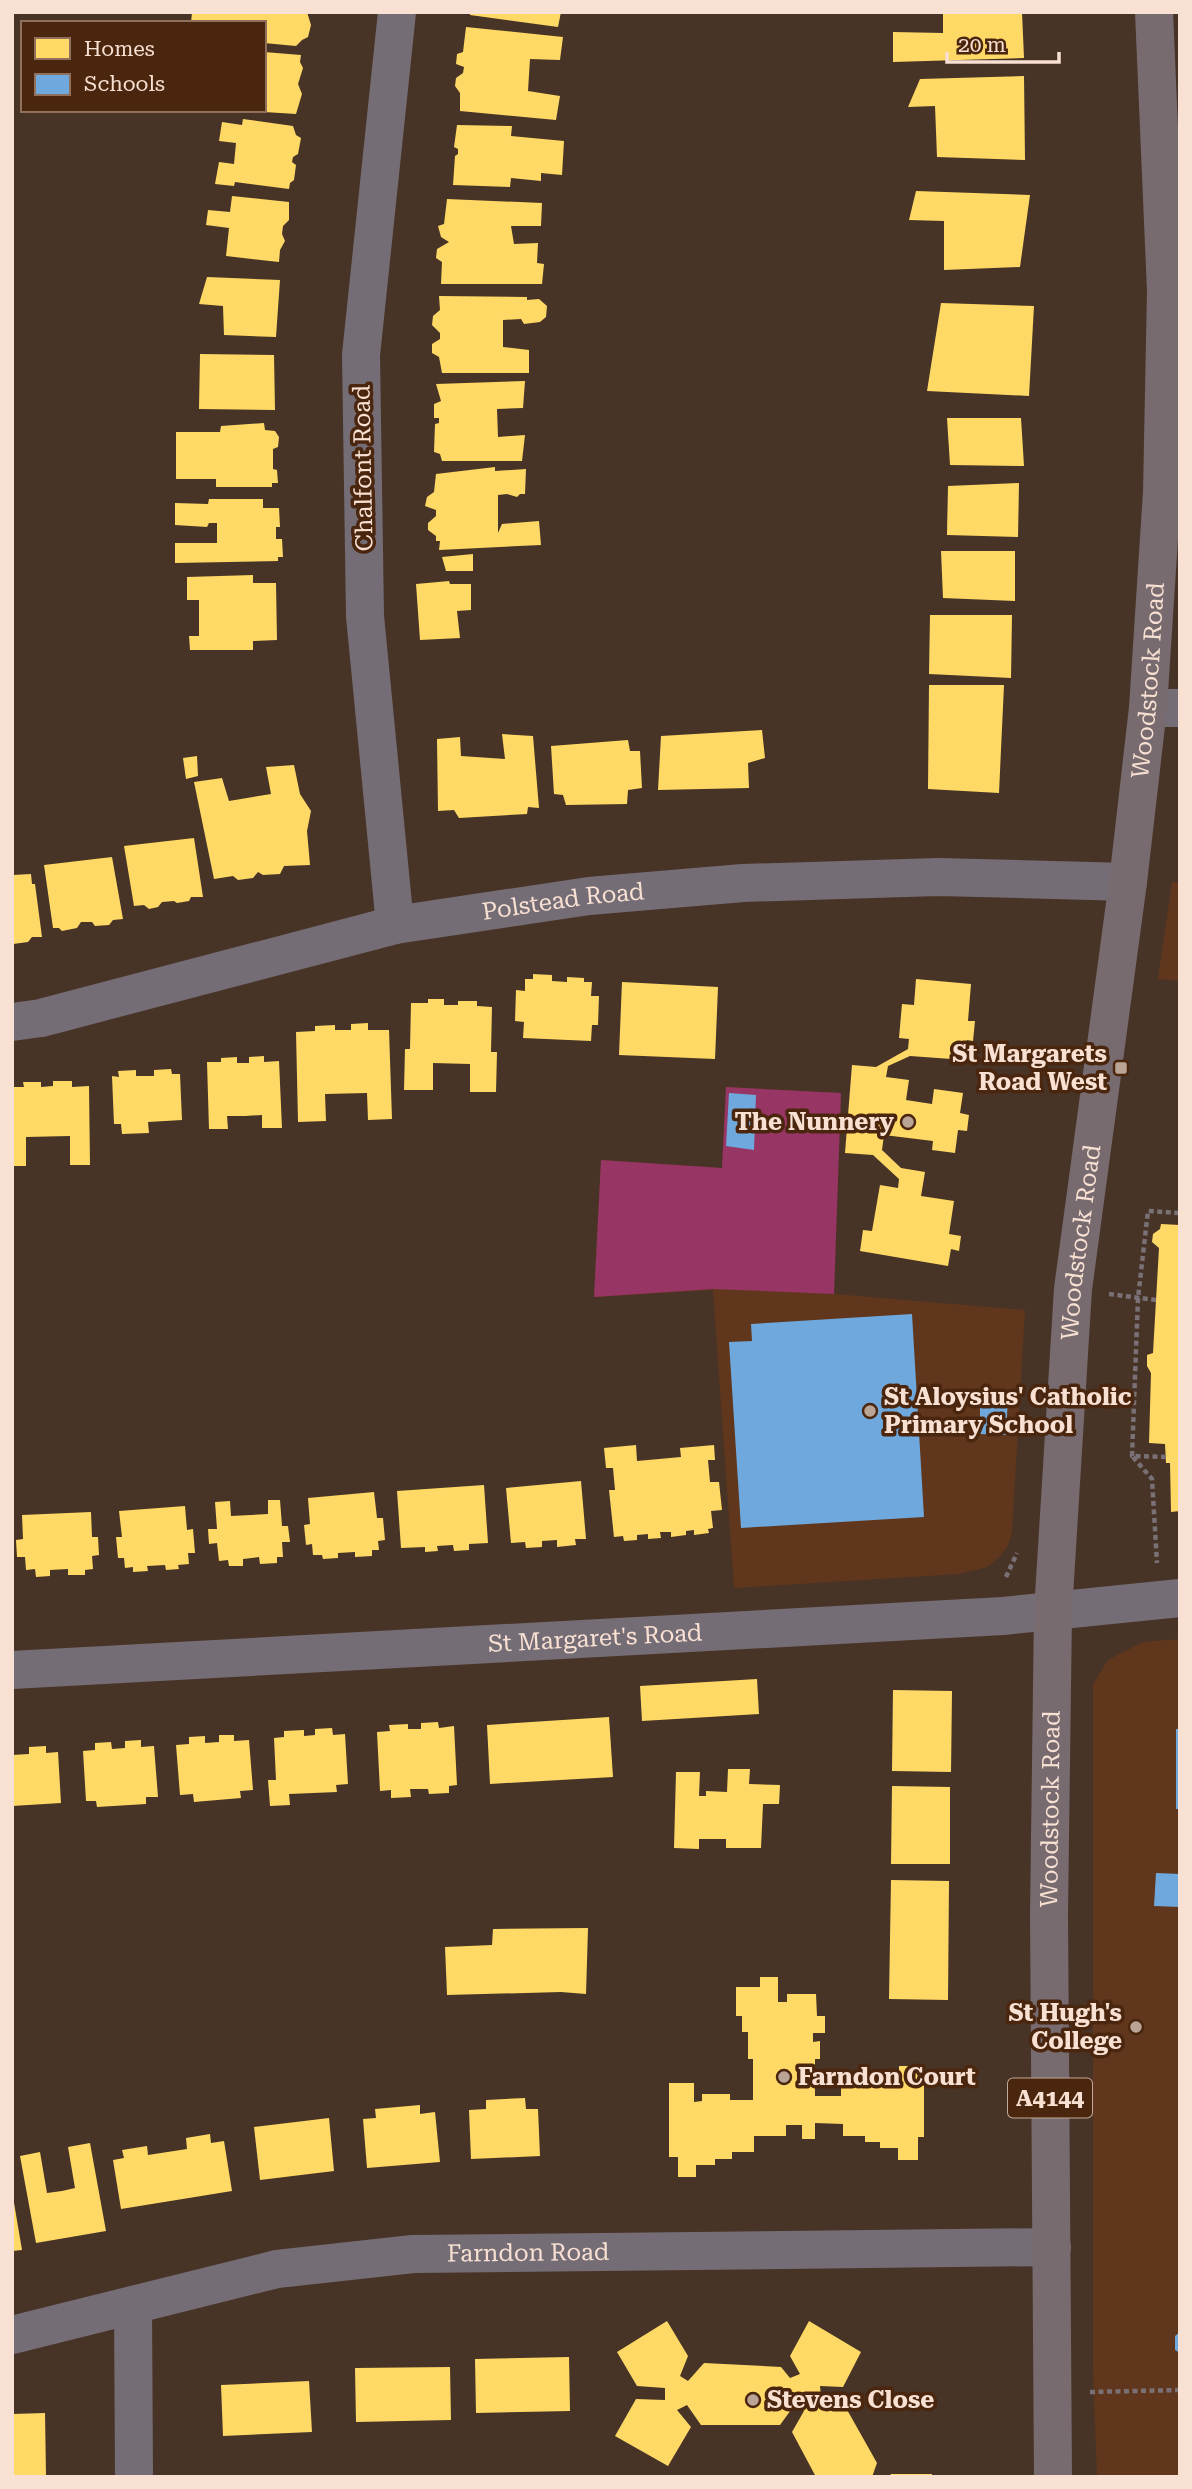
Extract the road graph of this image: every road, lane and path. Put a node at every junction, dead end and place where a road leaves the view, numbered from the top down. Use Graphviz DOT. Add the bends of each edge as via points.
graph roads {
  1 [pos="397,12"];
  2 [pos="1154,12"];
  3 [pos="1164,708"];
  4 [pos="1128,882"];
  5 [pos="395,925"];
  6 [pos="12,1022"];
  7 [pos="1180,1213"];
  8 [pos="1105,1294"];
  9 [pos="1138,1298"];
  10 [pos="1156,1300"];
  11 [pos="1132,1456"];
  12 [pos="1166,1457"];
  13 [pos="1169,1599"];
  14 [pos="1053,1612"];
  15 [pos="12,1670"];
  16 [pos="1052,2247"];
  17 [pos="133,2305"];
  18 [pos="12,2335"];
  19 [pos="1180,2390"];
  20 [pos="1079,2392"];
  21 [pos="134,2477"];
  22 [pos="1053,2477"];
  1 -- 5 [label="street, Chalfont Road" via="361,355 365,616"];
  2 -- 3 [label="main road, Woodstock Road / A4144" via="1166,292"];
  3 -- 4 [label="main road, Woodstock Road / A4144"];
  4 -- 5 [label="street, Polstead Road" via="938,877 743,883 589,896"];
  4 -- 14 [label="main road, Woodstock Road / A4144" via="1073,1289"];
  5 -- 6 [label="street, Polstead Road"];
  7 -- 9 [label="path" via="1148,1212"];
  8 -- 9 [label="path"];
  9 -- 10 [label="path"];
  9 -- 11 [label="path"];
  11 -- 12 [label="path"];
  11 -- 13 [label="path" via="1152,1479"];
  13 -- 14 [label="street, St Margaret's Road"];
  14 -- 15 [label="street, St Margaret's Road"];
  14 -- 16 [label="main road, Woodstock Road / A4144" via="1049,1914"];
  16 -- 17 [label="street, Farndon Road" via="413,2254 277,2269"];
  16 -- 22 [label="main road, Woodstock Road / A4144"];
  17 -- 18 [label="street, Farndon Road"];
  17 -- 21 [label="street"];
  19 -- 20 [label="path"];
}
